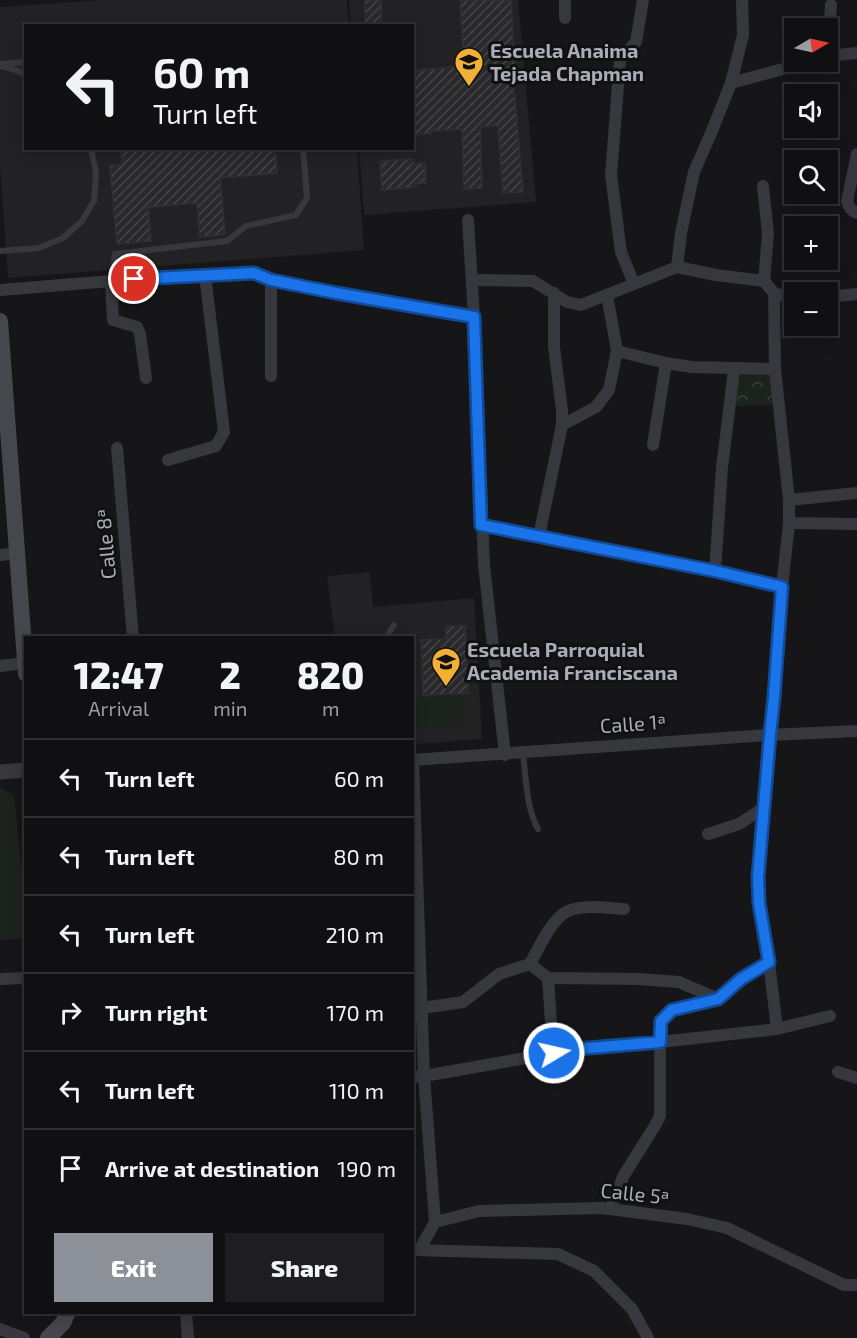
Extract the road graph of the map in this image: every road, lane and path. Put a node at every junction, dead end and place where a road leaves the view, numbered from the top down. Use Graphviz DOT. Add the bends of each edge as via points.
graph roads {
  1 [pos="565,0"];
  2 [pos="643,0"];
  3 [pos="742,0"];
  4 [pos="831,5"];
  5 [pos="565,18"];
  6 [pos="830,18"];
  7 [pos="857,53"];
  8 [pos="838,55"];
  9 [pos="24,62"];
  10 [pos="0,65"];
  11 [pos="784,69"];
  12 [pos="24,74"];
  13 [pos="731,84"];
  14 [pos="91,150"];
  15 [pos="303,150"];
  16 [pos="857,154"];
  17 [pos="763,186"];
  18 [pos="857,213"];
  19 [pos="468,220"];
  20 [pos="0,251"];
  21 [pos="677,267"];
  22 [pos="205,276"];
  23 [pos="111,280"];
  24 [pos="271,280"];
  25 [pos="472,280"];
  26 [pos="764,281"];
  27 [pos="634,284"];
  28 [pos="0,290"];
  29 [pos="554,293"];
  30 [pos="774,293"];
  31 [pos="857,294"];
  32 [pos="607,295"];
  33 [pos="784,296"];
  34 [pos="838,296"];
  35 [pos="474,317"];
  36 [pos="0,321"];
  37 [pos="617,351"];
  38 [pos="666,363"];
  39 [pos="734,369"];
  40 [pos="775,369"];
  41 [pos="271,376"];
  42 [pos="146,378"];
  43 [pos="562,425"];
  44 [pos="4,444"];
  45 [pos="653,445"];
  46 [pos="117,448"];
  47 [pos="168,460"];
  48 [pos="857,493"];
  49 [pos="789,500"];
  50 [pos="789,523"];
  51 [pos="857,524"];
  52 [pos="481,525"];
  53 [pos="539,536"];
  54 [pos="17,554"];
  55 [pos="0,555"];
  56 [pos="715,571"];
  57 [pos="782,587"];
  58 [pos="394,625"];
  59 [pos="133,636"];
  60 [pos="387,636"];
  61 [pos="24,655"];
  62 [pos="0,666"];
  63 [pos="24,669"];
  64 [pos="857,731"];
  65 [pos="770,735"];
  66 [pos="523,753"];
  67 [pos="505,755"];
  68 [pos="414,760"];
  69 [pos="24,770"];
  70 [pos="0,772"];
  71 [pos="765,807"];
  72 [pos="414,808"];
  73 [pos="538,829"];
  74 [pos="708,834"];
  75 [pos="624,909"];
  76 [pos="769,962"];
  77 [pos="530,964"];
  78 [pos="24,978"];
  79 [pos="548,978"];
  80 [pos="0,979"];
  81 [pos="718,999"];
  82 [pos="418,1000"];
  83 [pos="830,1016"];
  84 [pos="777,1029"];
  85 [pos="660,1042"];
  86 [pos="554,1053"];
  87 [pos="838,1072"];
  88 [pos="418,1077"];
  89 [pos="857,1078"];
  90 [pos="610,1209"];
  91 [pos="435,1222"];
  92 [pos="416,1250"];
  93 [pos="857,1285"];
  94 [pos="67,1314"];
  95 [pos="186,1314"];
  96 [pos="0,1329"];
  97 [pos="24,1338"];
  98 [pos="48,1338"];
  99 [pos="188,1338"];
  100 [pos="648,1338"];
  1 -- 5 [label="street"];
  2 -- 27 [label="street" via="636,42 620,60 610,175 621,252"];
  3 -- 13 [label="street" via="743,35"];
  4 -- 6 [label="street"];
  7 -- 8 [label="street"];
  9 -- 10 [label="lane"];
  10 -- 12 [label="lane"];
  11 -- 13 [label="street"];
  13 -- 21 [label="street" via="694,172"];
  14 -- 20 [label="lane" via="96,173 94,201 82,221 63,238 39,248"];
  15 -- 23 [label="lane" via="308,198 296,215 246,226 227,241 115,254"];
  16 -- 18 [label="street" via="847,201"];
  17 -- 26 [label="street" via="768,234"];
  19 -- 25 [label="street"];
  21 -- 26 [label="street"];
  21 -- 27 [label="street"];
  22 -- 23 [label="street"];
  22 -- 24 [label="street" via="254,273"];
  22 -- 47 [label="street" via="224,432 216,446"];
  23 -- 28 [label="street"];
  23 -- 42 [label="street" via="113,320 137,327"];
  24 -- 35 [label="street"];
  24 -- 41 [label="street"];
  25 -- 29 [label="street" via="533,281"];
  25 -- 35 [label="street"];
  26 -- 30 [label="street"];
  27 -- 32 [label="street"];
  29 -- 32 [label="street" via="580,305"];
  29 -- 43 [label="street" via="554,347"];
  30 -- 33 [label="street"];
  30 -- 40 [label="street"];
  31 -- 34 [label="street"];
  32 -- 37 [label="street"];
  35 -- 52 [label="street"];
  36 -- 44 [label="main road"];
  37 -- 38 [label="street"];
  37 -- 43 [label="street" via="609,390 596,407"];
  38 -- 39 [label="street"];
  38 -- 45 [label="street"];
  39 -- 40 [label="street"];
  39 -- 56 [label="street"];
  40 -- 49 [label="street"];
  43 -- 53 [label="street"];
  44 -- 54 [label="main road"];
  46 -- 59 [label="street, Calle 8ª"];
  48 -- 49 [label="street"];
  49 -- 50 [label="street"];
  50 -- 51 [label="street"];
  50 -- 57 [label="street"];
  52 -- 53 [label="street"];
  52 -- 67 [label="street"];
  53 -- 56 [label="street"];
  54 -- 55 [label="street"];
  54 -- 61 [label="main road"];
  56 -- 57 [label="street"];
  57 -- 65 [label="street"];
  58 -- 60 [label="lane"];
  62 -- 63 [label="street"];
  64 -- 65 [label="street, Calle 1ª"];
  65 -- 66 [label="street, Calle 1ª"];
  65 -- 71 [label="street"];
  66 -- 67 [label="street, Calle 1ª"];
  66 -- 73 [label="lane" via="527,791"];
  67 -- 68 [label="street, Calle 1ª"];
  69 -- 70 [label="street"];
  71 -- 74 [label="street" via="739,824"];
  71 -- 76 [label="street" via="758,877"];
  72 -- 82 [label="street"];
  75 -- 77 [label="street" via="585,908 566,912 550,928"];
  76 -- 81 [label="street"];
  76 -- 84 [label="street"];
  77 -- 79 [label="street"];
  77 -- 82 [label="street" via="500,974 463,1002"];
  78 -- 80 [label="street"];
  79 -- 81 [label="street" via="679,982"];
  79 -- 86 [label="street"];
  81 -- 85 [label="street" via="672,1010 661,1021"];
  82 -- 88 [label="street"];
  83 -- 84 [label="street"];
  84 -- 85 [label="street"];
  85 -- 86 [label="street"];
  85 -- 90 [label="street" via="660,1116 624,1175"];
  86 -- 88 [label="street"];
  87 -- 89 [label="street"];
  88 -- 91 [label="street"];
  90 -- 91 [label="street, Calle 5ª" via="478,1211"];
  90 -- 93 [label="street, Calle 5ª" via="727,1227 844,1285"];
  91 -- 92 [label="street"];
  92 -- 100 [label="street" via="558,1254 594,1271 632,1309"];
  94 -- 98 [label="main road"];
  95 -- 99 [label="street"];
  96 -- 97 [label="street"];
}
